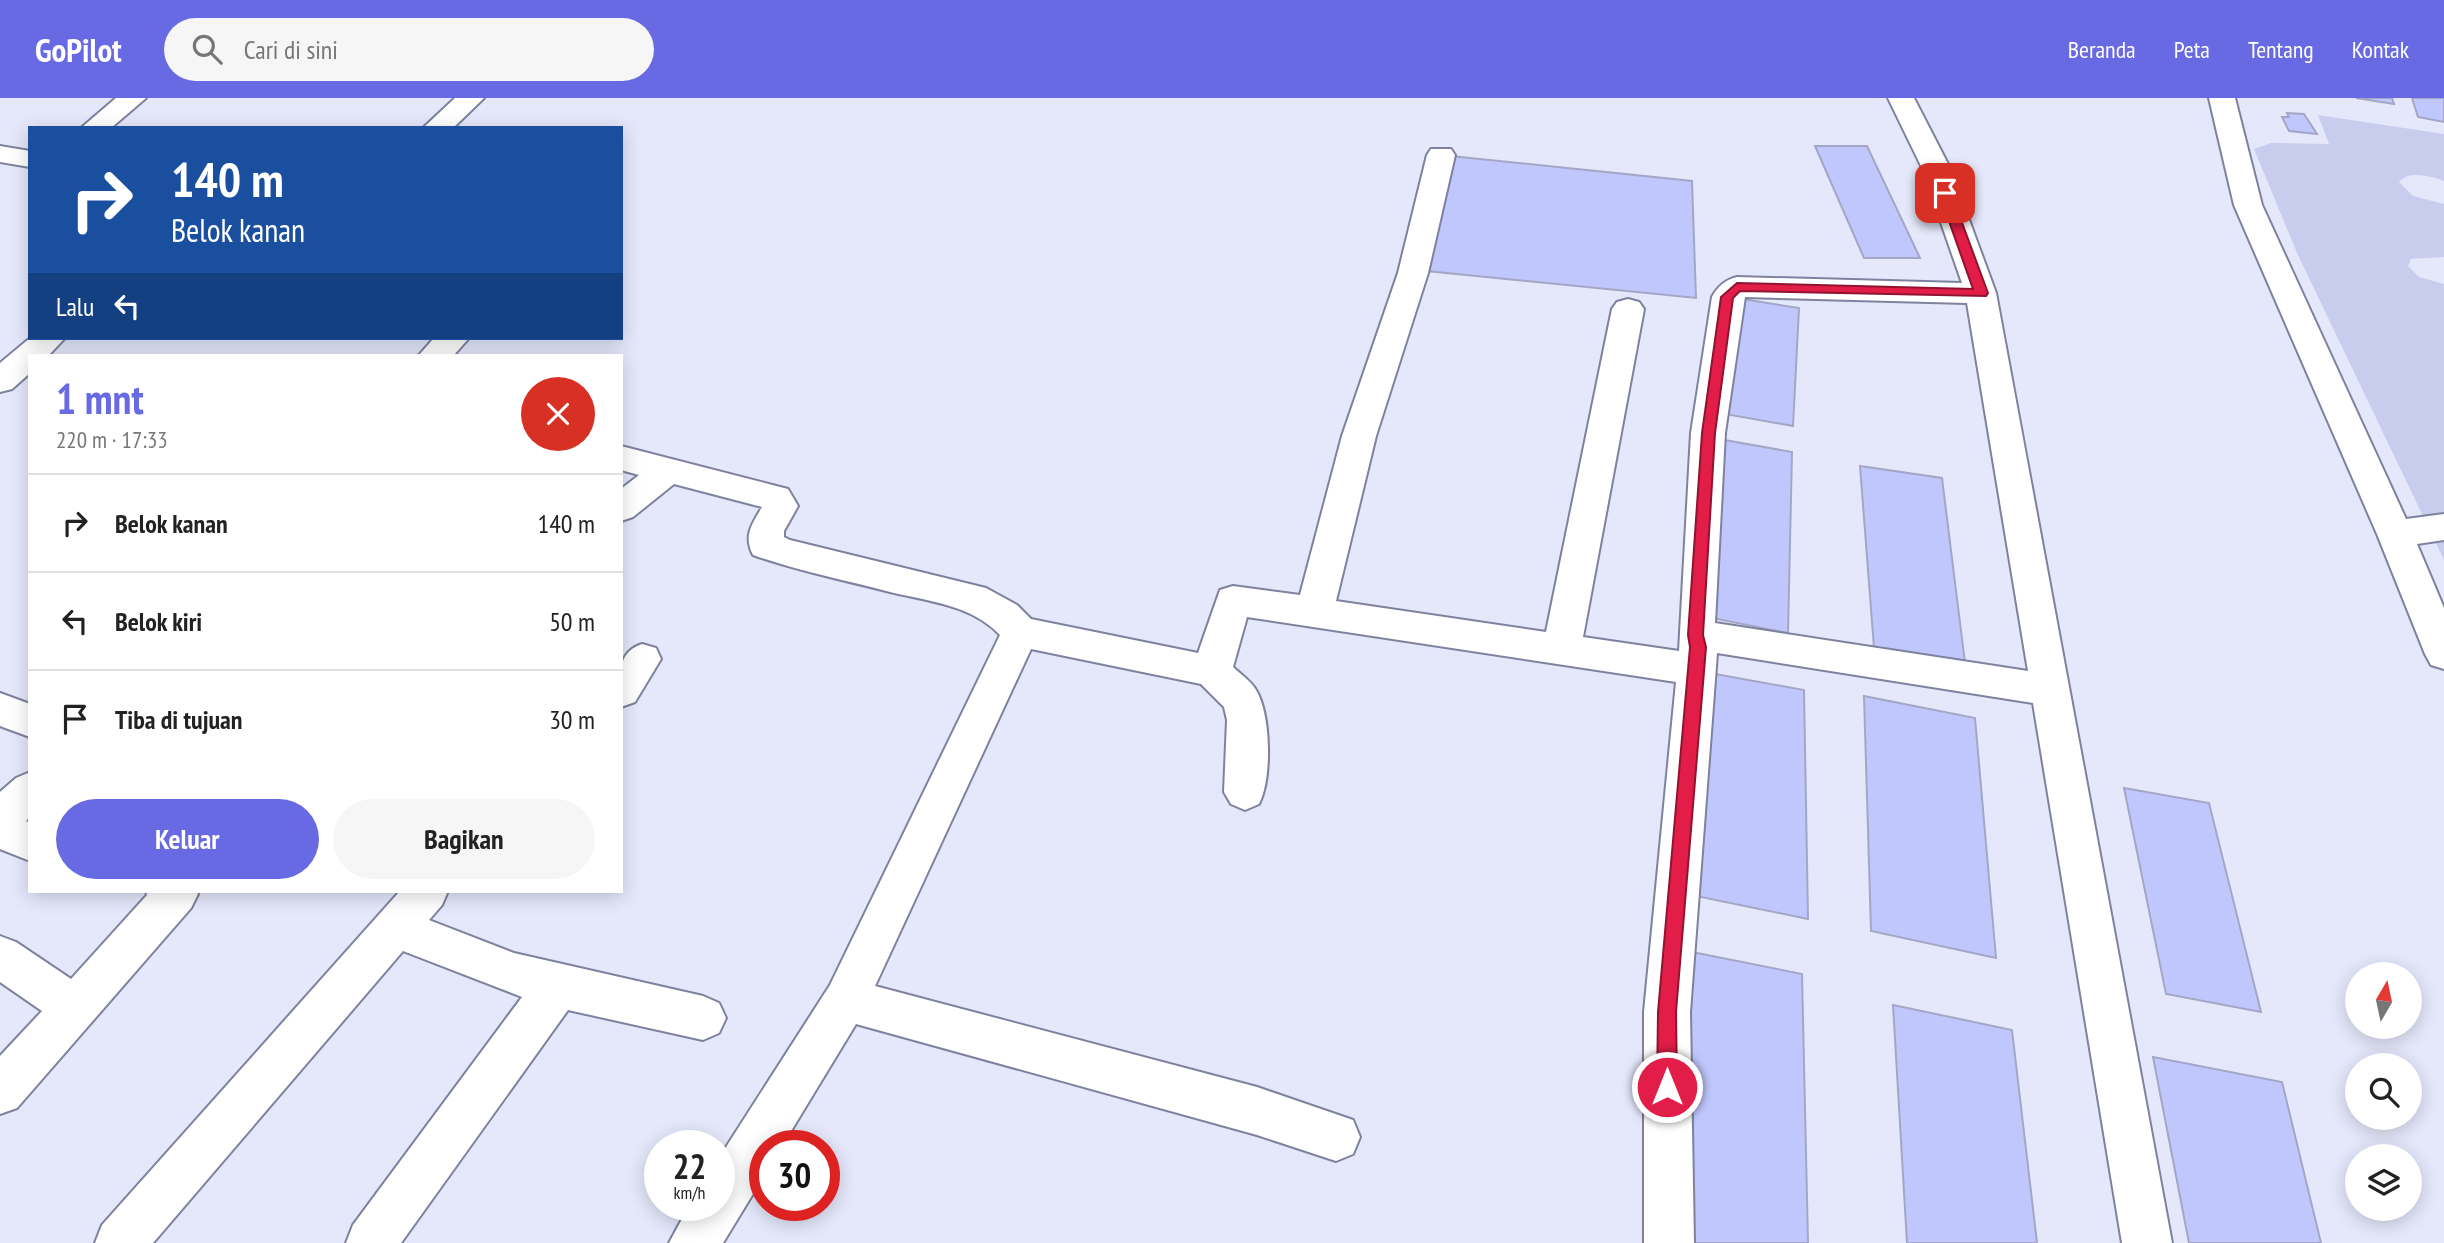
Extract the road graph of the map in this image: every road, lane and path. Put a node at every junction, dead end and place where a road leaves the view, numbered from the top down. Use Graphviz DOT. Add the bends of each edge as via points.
graph roads {
  1 [pos="133,98"];
  2 [pos="471,98"];
  3 [pos="1901,98"];
  4 [pos="2222,98"];
  5 [pos="97,126"];
  6 [pos="438,126"];
  7 [pos="0,154"];
  8 [pos="1441,155"];
  9 [pos="28,159"];
  10 [pos="1981,293"];
  11 [pos="1628,309"];
  12 [pos="47,340"];
  13 [pos="451,340"];
  14 [pos="31,354"];
  15 [pos="436,354"];
  16 [pos="28,356"];
  17 [pos="0,381"];
  18 [pos="623,459"];
  19 [pos="668,470"];
  20 [pos="623,506"];
  21 [pos="2444,527"];
  22 [pos="2395,534"];
  23 [pos="1315,611"];
  24 [pos="1020,632"];
  25 [pos="1562,648"];
  26 [pos="1695,652"];
  27 [pos="2444,654"];
  28 [pos="642,659"];
  29 [pos="1212,671"];
  30 [pos="623,688"];
  31 [pos="2051,690"];
  32 [pos="0,709"];
  33 [pos="28,720"];
  34 [pos="28,792"];
  35 [pos="1245,792"];
  36 [pos="28,842"];
  37 [pos="173,893"];
  38 [pos="425,893"];
  39 [pos="397,928"];
  40 [pos="0,957"];
  41 [pos="558,986"];
  42 [pos="846,1000"];
  43 [pos="75,1007"];
  44 [pos="703,1018"];
  45 [pos="0,1091"];
  46 [pos="1336,1137"];
  47 [pos="735,1177"];
  48 [pos="708,1221"];
  49 [pos="120,1243"];
  50 [pos="371,1243"];
  51 [pos="694,1243"];
  52 [pos="1669,1243"];
  53 [pos="2147,1243"];
  1 -- 5 [label="street"];
  2 -- 6 [label="street"];
  3 -- 10 [label="street" via="1936,169"];
  4 -- 22 [label="street" via="2248,205"];
  7 -- 9 [label="street"];
  8 -- 23 [label="street" via="1413,273 1359,436"];
  10 -- 26 [label="street" via="1737,287 1727,297 1709,433"];
  10 -- 31 [label="street"];
  11 -- 25 [label="street"];
  12 -- 14 [label="street"];
  13 -- 15 [label="street"];
  16 -- 17 [label="street"];
  18 -- 19 [label="street"];
  19 -- 20 [label="street"];
  19 -- 24 [label="street" via="776,498 780,506 766,531 766,545 972,598 1003,615"];
  21 -- 22 [label="street"];
  22 -- 27 [label="street"];
  23 -- 25 [label="street"];
  23 -- 29 [label="street" via="1233,600"];
  24 -- 29 [label="street"];
  24 -- 42 [label="street"];
  25 -- 26 [label="street"];
  26 -- 31 [label="street"];
  26 -- 52 [label="street" via="1667,1012"];
  28 -- 30 [label="street"];
  29 -- 35 [label="street" via="1241,699 1247,720"];
  31 -- 53 [label="street"];
  32 -- 33 [label="street"];
  34 -- 36 [label="street" via="9,810 3,826 5,832"];
  37 -- 43 [label="street"];
  38 -- 39 [label="street"];
  39 -- 41 [label="street" via="514,974"];
  39 -- 49 [label="street"];
  40 -- 43 [label="street"];
  41 -- 44 [label="street"];
  41 -- 50 [label="street"];
  42 -- 46 [label="street" via="1257,1111"];
  42 -- 47 [label="street"];
  43 -- 45 [label="street"];
  48 -- 51 [label="street"];
}
